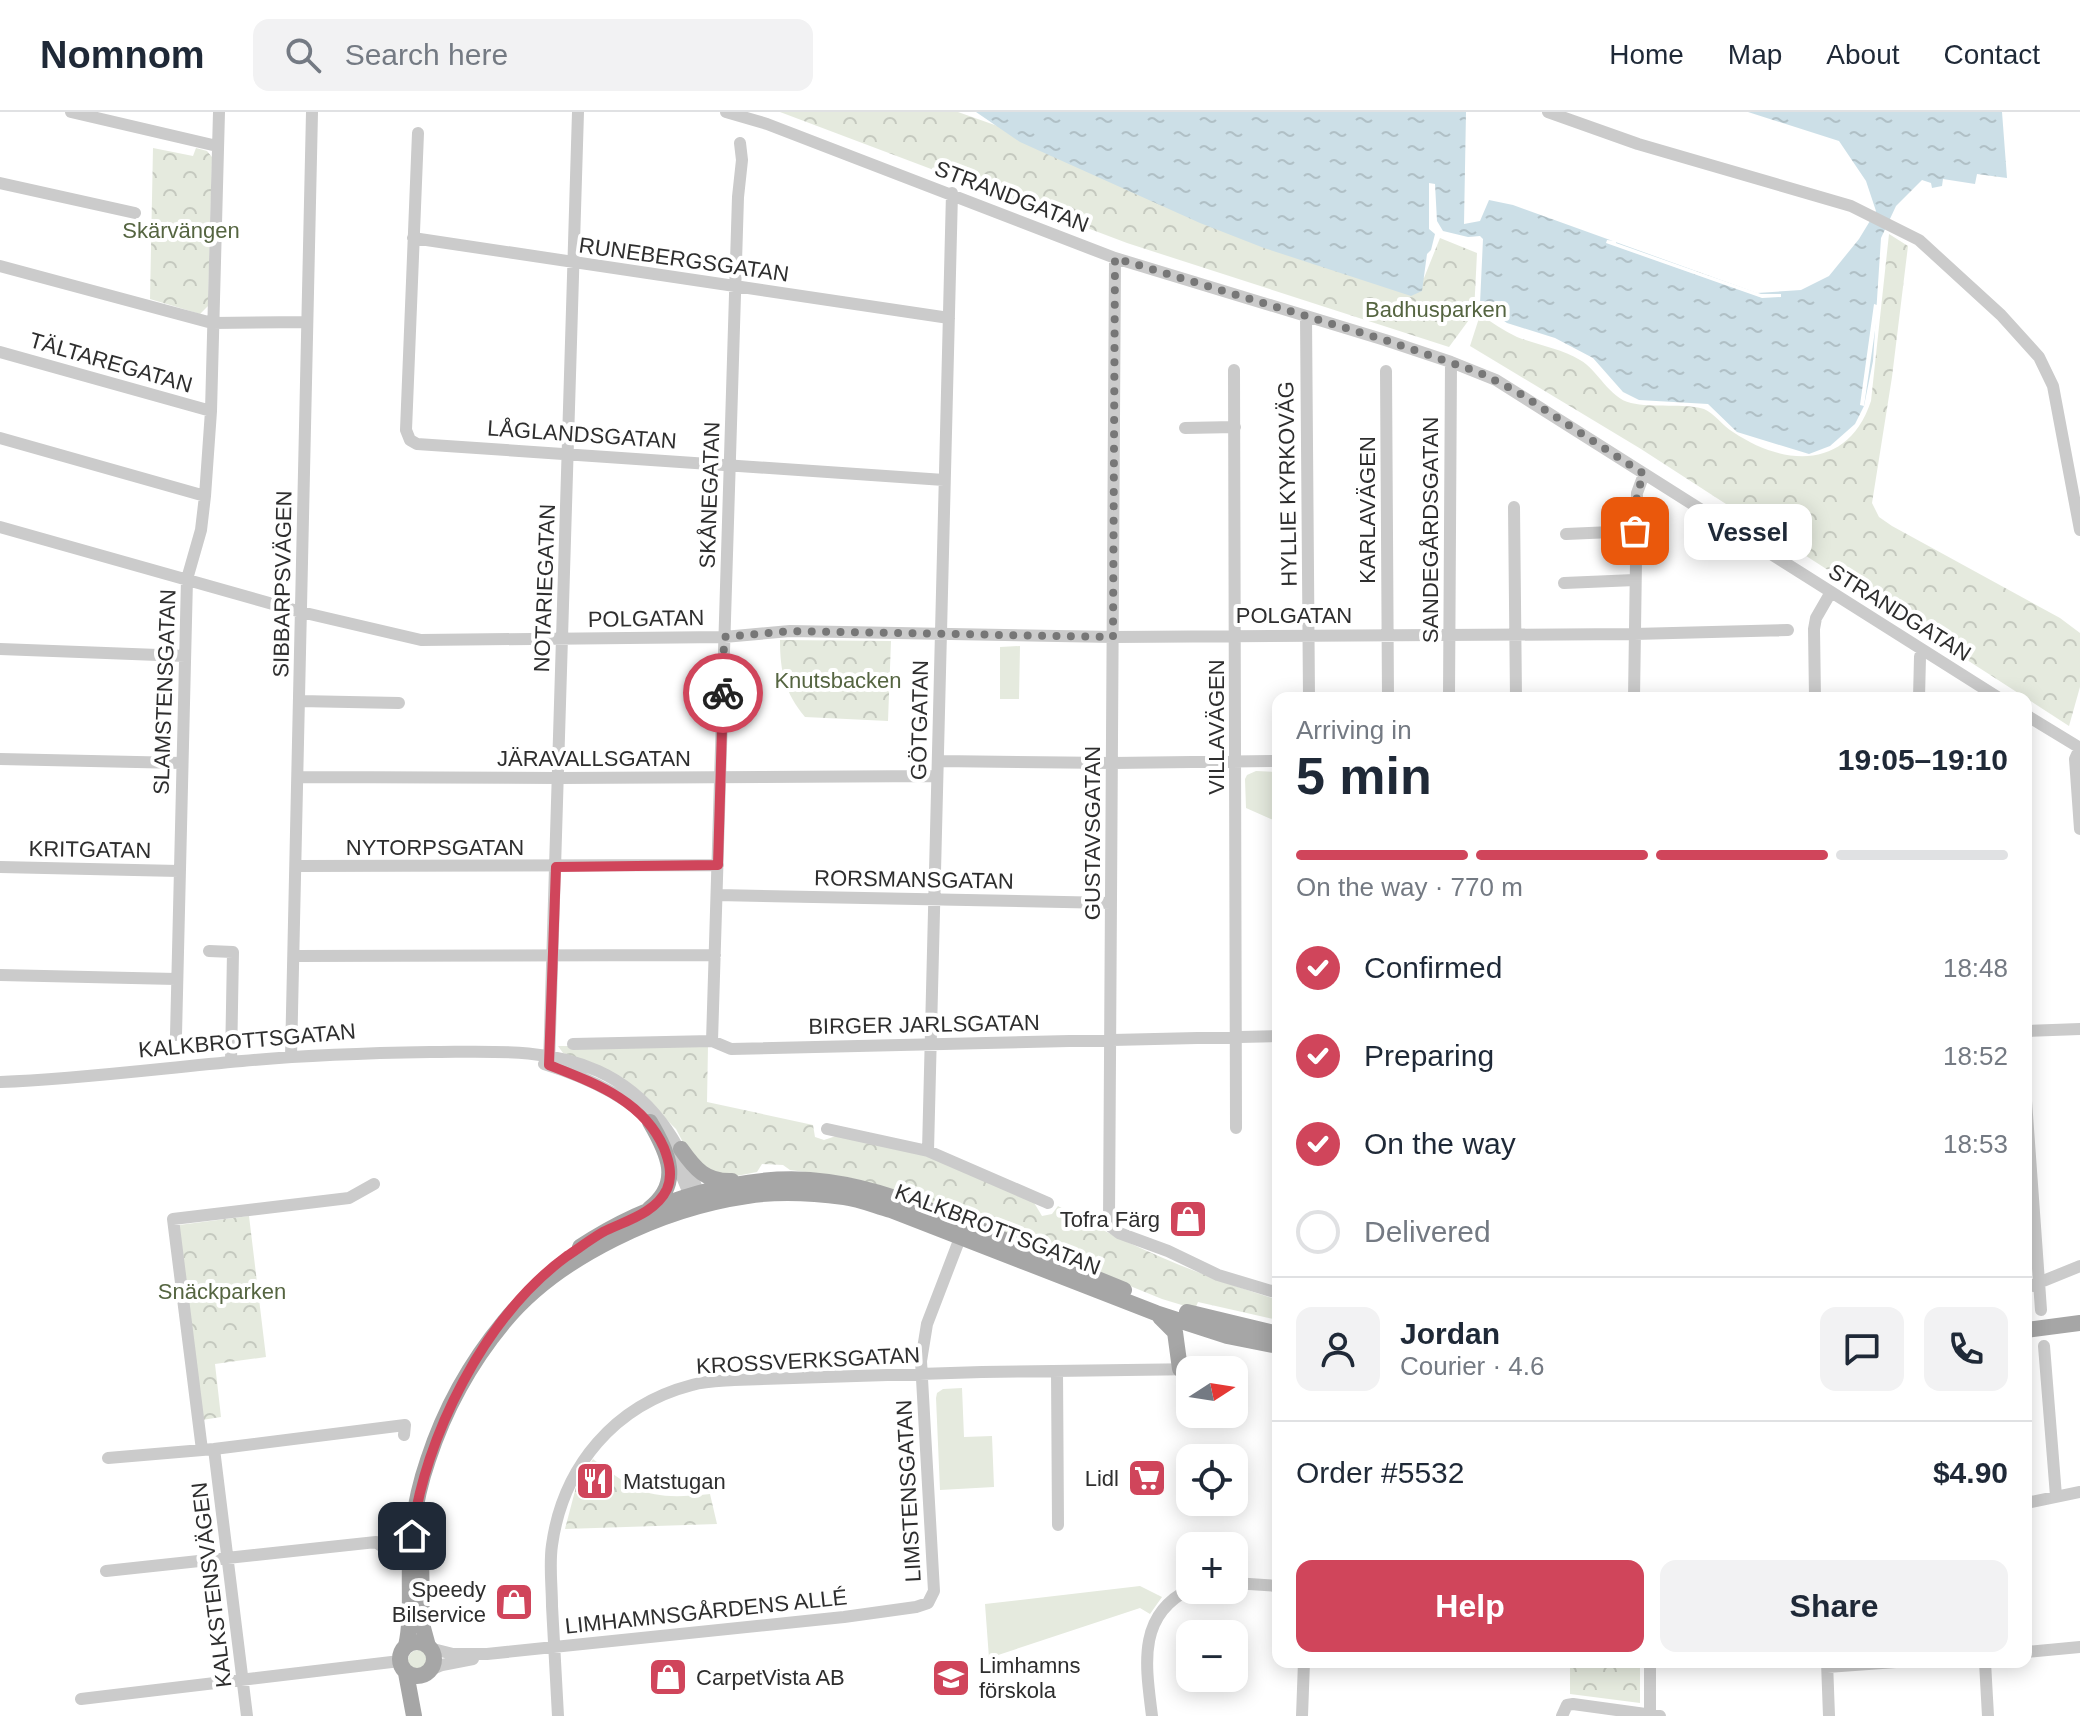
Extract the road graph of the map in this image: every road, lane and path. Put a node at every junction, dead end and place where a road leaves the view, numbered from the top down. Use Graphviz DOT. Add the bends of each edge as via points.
graph roads {
  1 [pos="71,112"];
  2 [pos="219,112"];
  3 [pos="312,112"];
  4 [pos="578,112"];
  5 [pos="726,112"];
  6 [pos="1548,112"];
  7 [pos="418,133"];
  8 [pos="740,143"];
  9 [pos="217,146"];
  10 [pos="0,183"];
  11 [pos="952,193"];
  12 [pos="135,213"];
  13 [pos="413,238"];
  14 [pos="1115,258"];
  15 [pos="574,263"];
  16 [pos="0,266"];
  17 [pos="735,286"];
  18 [pos="1306,317"];
  19 [pos="949,318"];
  20 [pos="307,322"];
  21 [pos="212,323"];
  22 [pos="0,352"];
  23 [pos="1451,362"];
  24 [pos="1234,370"];
  25 [pos="1386,371"];
  26 [pos="211,411"];
  27 [pos="1235,427"];
  28 [pos="1185,428"];
  29 [pos="0,438"];
  30 [pos="568,452"];
  31 [pos="730,464"];
  32 [pos="1644,474"];
  33 [pos="944,480"];
  34 [pos="205,496"];
  35 [pos="1514,507"];
  36 [pos="0,527"];
  37 [pos="2080,530"];
  38 [pos="1635,531"];
  39 [pos="1566,534"];
  40 [pos="187,579"];
  41 [pos="1635,580"];
  42 [pos="1564,583"];
  43 [pos="1831,592"];
  44 [pos="301,612"];
  45 [pos="1788,630"];
  46 [pos="941,633"];
  47 [pos="1515,634"];
  48 [pos="1634,634"];
  49 [pos="1236,635"];
  50 [pos="1308,635"];
  51 [pos="1388,635"];
  52 [pos="1449,635"];
  53 [pos="724,637"];
  54 [pos="1113,637"];
  55 [pos="563,639"];
  56 [pos="0,649"];
  57 [pos="1922,650"];
  58 [pos="185,656"];
  59 [pos="1309,692"];
  60 [pos="1388,692"];
  61 [pos="1449,692"];
  62 [pos="1516,692"];
  63 [pos="1634,692"];
  64 [pos="1815,692"];
  65 [pos="1919,692"];
  66 [pos="1989,692"];
  67 [pos="299,701"];
  68 [pos="399,703"];
  69 [pos="2032,719"];
  70 [pos="2080,748"];
  71 [pos="0,759"];
  72 [pos="938,761"];
  73 [pos="1272,761"];
  74 [pos="182,763"];
  75 [pos="1112,763"];
  76 [pos="1237,763"];
  77 [pos="937,776"];
  78 [pos="298,777"];
  79 [pos="559,778"];
  80 [pos="720,778"];
  81 [pos="2080,829"];
  82 [pos="718,865"];
  83 [pos="296,866"];
  84 [pos="0,867"];
  85 [pos="556,867"];
  86 [pos="179,871"];
  87 [pos="717,895"];
  88 [pos="934,900"];
  89 [pos="1111,903"];
  90 [pos="209,951"];
  91 [pos="554,954"];
  92 [pos="715,955"];
  93 [pos="294,956"];
  94 [pos="0,975"];
  95 [pos="176,979"];
  96 [pos="2080,1029"];
  97 [pos="2032,1031"];
  98 [pos="176,1035"];
  99 [pos="1237,1036"];
  100 [pos="1272,1036"];
  101 [pos="1110,1040"];
  102 [pos="712,1041"];
  103 [pos="573,1044"];
  104 [pos="930,1044"];
  105 [pos="291,1057"];
  106 [pos="550,1061"];
  107 [pos="231,1062"];
  108 [pos="0,1082"];
  109 [pos="650,1122"];
  110 [pos="1236,1128"];
  111 [pos="827,1129"];
  112 [pos="681,1149"];
  113 [pos="928,1151"];
  114 [pos="2032,1173"];
  115 [pos="765,1179"];
  116 [pos="374,1184"];
  117 [pos="694,1200"];
  118 [pos="1048,1203"];
  119 [pos="641,1215"];
  120 [pos="960,1238"];
  121 [pos="2080,1266"];
  122 [pos="2041,1282"];
  123 [pos="2032,1286"];
  124 [pos="1272,1291"];
  125 [pos="2041,1310"];
  126 [pos="1156,1313"];
  127 [pos="505,1320"];
  128 [pos="2080,1323"];
  129 [pos="2032,1329"];
  130 [pos="1272,1333"];
  131 [pos="1272,1345"];
  132 [pos="2044,1346"];
  133 [pos="1178,1356"];
  134 [pos="1176,1369"];
  135 [pos="1057,1371"];
  136 [pos="921,1375"];
  137 [pos="443,1423"];
  138 [pos="404,1435"];
  139 [pos="208,1449"];
  140 [pos="108,1458"];
  141 [pos="2080,1492"];
  142 [pos="2056,1496"];
  143 [pos="2032,1502"];
  144 [pos="1058,1525"];
  145 [pos="383,1547"];
  146 [pos="227,1558"];
  147 [pos="106,1571"];
  148 [pos="1248,1584"];
  149 [pos="1272,1586"];
  150 [pos="1176,1597"];
  151 [pos="928,1603"];
  152 [pos="428,1647"];
  153 [pos="553,1647"];
  154 [pos="2080,1647"];
  155 [pos="2032,1651"];
  156 [pos="487,1654"];
  157 [pos="404,1660"];
  158 [pos="1304,1668"];
  159 [pos="1650,1668"];
  160 [pos="1827,1668"];
  161 [pos="1985,1668"];
  162 [pos="428,1672"];
  163 [pos="243,1680"];
  164 [pos="81,1699"];
  165 [pos="247,1716"];
  166 [pos="414,1716"];
  167 [pos="421,1716"];
  168 [pos="558,1716"];
  169 [pos="1152,1716"];
  170 [pos="1302,1716"];
  171 [pos="1562,1716"];
  172 [pos="1653,1716"];
  173 [pos="1829,1716"];
  174 [pos="1988,1716"];
  1 -- 9 [label="street"];
  2 -- 9 [label="street, SLAMSTENSGATAN"];
  3 -- 20 [label="street, SIBBARPSVÄGEN"];
  4 -- 15 [label="street, NOTARIEGATAN"];
  5 -- 11 [label="street, STRANDGATAN"];
  6 -- 37 [label="street" via="1856,208 1919,240 2039,357 2053,386"];
  7 -- 13 [label="street"];
  8 -- 17 [label="street, SKÅNEGATAN"];
  9 -- 21 [label="street, SLAMSTENSGATAN"];
  10 -- 12 [label="street"];
  11 -- 14 [label="street, STRANDGATAN"];
  11 -- 19 [label="street, GÖTGATAN"];
  13 -- 15 [label="street, RUNEBERGSGATAN"];
  13 -- 30 [label="street, LÅGLANDSGATAN" via="406,430 410,440"];
  14 -- 18 [label="street, STRANDGATAN"];
  14 -- 54 [label="street, GUSTAVSGATAN"];
  15 -- 17 [label="street, RUNEBERGSGATAN"];
  15 -- 30 [label="street, NOTARIEGATAN"];
  16 -- 21 [label="street"];
  17 -- 19 [label="street, RUNEBERGSGATAN"];
  17 -- 31 [label="street, SKÅNEGATAN"];
  18 -- 23 [label="street, STRANDGATAN"];
  18 -- 50 [label="street, HYLLIE KYRKOVÄG"];
  19 -- 33 [label="street, GÖTGATAN"];
  20 -- 21 [label="street"];
  20 -- 44 [label="street, SIBBARPSVÄGEN"];
  21 -- 26 [label="street, SLAMSTENSGATAN"];
  22 -- 26 [label="street, TÄLTAREGATAN"];
  23 -- 32 [label="street, STRANDGATAN" via="1516,391"];
  23 -- 52 [label="street, SANDEGÅRDSGATAN"];
  24 -- 27 [label="street, VILLAVÄGEN"];
  25 -- 51 [label="street, KARLAVÄGEN"];
  26 -- 34 [label="street, SLAMSTENSGATAN"];
  27 -- 28 [label="street"];
  27 -- 49 [label="street, VILLAVÄGEN"];
  29 -- 34 [label="street"];
  30 -- 31 [label="street, LÅGLANDSGATAN"];
  30 -- 55 [label="street, NOTARIEGATAN"];
  31 -- 33 [label="street, LÅGLANDSGATAN"];
  31 -- 53 [label="street, SKÅNEGATAN"];
  32 -- 38 [label="street"];
  32 -- 43 [label="street, STRANDGATAN"];
  33 -- 46 [label="street, GÖTGATAN"];
  34 -- 40 [label="street, SLAMSTENSGATAN"];
  35 -- 47 [label="street"];
  36 -- 40 [label="street, POLGATAN"];
  38 -- 39 [label="street"];
  38 -- 41 [label="street"];
  40 -- 44 [label="street, POLGATAN"];
  40 -- 58 [label="street, SLAMSTENSGATAN"];
  41 -- 42 [label="street"];
  41 -- 48 [label="street"];
  43 -- 57 [label="street, STRANDGATAN"];
  43 -- 64 [label="street" via="1814,629"];
  44 -- 55 [label="street, POLGATAN" via="421,640"];
  44 -- 67 [label="street, SIBBARPSVÄGEN"];
  45 -- 48 [label="street, POLGATAN"];
  46 -- 53 [label="street, POLGATAN" via="790,631"];
  46 -- 54 [label="street, POLGATAN"];
  46 -- 72 [label="street, GÖTGATAN"];
  47 -- 48 [label="street, POLGATAN"];
  47 -- 52 [label="street, POLGATAN"];
  47 -- 62 [label="street"];
  48 -- 63 [label="street"];
  49 -- 50 [label="street, POLGATAN"];
  49 -- 54 [label="street, POLGATAN"];
  49 -- 76 [label="street, VILLAVÄGEN"];
  50 -- 51 [label="street, POLGATAN"];
  50 -- 59 [label="street, HYLLIE KYRKOVÄG"];
  51 -- 52 [label="street, POLGATAN"];
  51 -- 60 [label="street, KARLAVÄGEN"];
  52 -- 61 [label="street, SANDEGÅRDSGATAN"];
  53 -- 55 [label="street, POLGATAN"];
  53 -- 80 [label="street, SKÅNEGATAN"];
  54 -- 75 [label="street, GUSTAVSGATAN"];
  55 -- 79 [label="street, NOTARIEGATAN"];
  56 -- 58 [label="street"];
  57 -- 65 [label="street"];
  57 -- 66 [label="street, STRANDGATAN"];
  58 -- 74 [label="street, SLAMSTENSGATAN"];
  67 -- 68 [label="street"];
  67 -- 78 [label="street, SIBBARPSVÄGEN"];
  69 -- 70 [label="street"];
  70 -- 81 [label="street" via="2075,759"];
  71 -- 74 [label="street"];
  72 -- 75 [label="street"];
  72 -- 77 [label="street, GÖTGATAN"];
  73 -- 76 [label="street"];
  74 -- 86 [label="street, SLAMSTENSGATAN"];
  75 -- 76 [label="street"];
  75 -- 89 [label="street, GUSTAVSGATAN"];
  76 -- 99 [label="street, VILLAVÄGEN"];
  77 -- 80 [label="street, JÄRAVALLSGATAN"];
  77 -- 88 [label="street, GÖTGATAN"];
  78 -- 79 [label="street, JÄRAVALLSGATAN"];
  78 -- 83 [label="street, SIBBARPSVÄGEN"];
  79 -- 80 [label="street, JÄRAVALLSGATAN"];
  79 -- 85 [label="street, NOTARIEGATAN"];
  80 -- 82 [label="street, SKÅNEGATAN"];
  82 -- 85 [label="street, NYTORPSGATAN"];
  82 -- 87 [label="street, SKÅNEGATAN"];
  83 -- 85 [label="street, NYTORPSGATAN"];
  83 -- 93 [label="street, SIBBARPSVÄGEN"];
  84 -- 86 [label="street, KRITGATAN"];
  85 -- 91 [label="street, NOTARIEGATAN"];
  86 -- 95 [label="street, SLAMSTENSGATAN"];
  87 -- 88 [label="street, RORSMANSGATAN"];
  87 -- 92 [label="street, SKÅNEGATAN"];
  88 -- 89 [label="street, RORSMANSGATAN"];
  88 -- 104 [label="street, GÖTGATAN"];
  89 -- 101 [label="street, GUSTAVSGATAN"];
  90 -- 107 [label="street" via="233,952"];
  91 -- 92 [label="street"];
  91 -- 93 [label="street"];
  91 -- 106 [label="street, NOTARIEGATAN"];
  92 -- 102 [label="street, SKÅNEGATAN"];
  93 -- 105 [label="street, SIBBARPSVÄGEN"];
  94 -- 95 [label="street"];
  95 -- 98 [label="street, SLAMSTENSGATAN"];
  96 -- 97 [label="street"];
  99 -- 100 [label="street, BIRGER JARLSGATAN"];
  99 -- 101 [label="street, BIRGER JARLSGATAN"];
  99 -- 110 [label="street, VILLAVÄGEN"];
  101 -- 104 [label="street, BIRGER JARLSGATAN"];
  101 -- 124 [label="street, GUSTAVSGATAN" via="1111,1227 1218,1275"];
  102 -- 103 [label="street, BIRGER JARLSGATAN"];
  102 -- 104 [label="street, BIRGER JARLSGATAN" via="731,1049"];
  104 -- 113 [label="street, GÖTGATAN"];
  105 -- 106 [label="street, KALKBROTTSGATAN" via="497,1052"];
  105 -- 107 [label="street, KALKBROTTSGATAN"];
  106 -- 109 [label="street, KALKBROTTSGATAN" via="625,1101"];
  106 -- 112 [label="street, KALKBROTTSGATAN" via="588,1067 620,1083 656,1116"];
  107 -- 108 [label="street, KALKBROTTSGATAN"];
  109 -- 117 [label="street, KALKBROTTSGATAN" via="674,1154"];
  109 -- 119 [label="main road" via="667,1154 670,1178 661,1198"];
  111 -- 113 [label="street"];
  112 -- 115 [label="main road" via="693,1167 717,1181"];
  112 -- 117 [label="street, KALKBROTTSGATAN"];
  113 -- 118 [label="street"];
  114 -- 122 [label="street"];
  115 -- 117 [label="main road, KALKBROTTSGATAN"];
  115 -- 130 [label="main road, KALKBROTTSGATAN" via="827,1181 899,1199 1134,1294"];
  116 -- 139 [label="street, KALKSTENSVÄGEN" via="349,1198 173,1219"];
  117 -- 119 [label="main road, KALKBROTTSGATAN"];
  117 -- 120 [label="main road, KALKBROTTSGATAN" via="846,1197"];
  117 -- 127 [label="main road" via="583,1256"];
  119 -- 127 [label="main road, KALKBROTTSGATAN" via="565,1257 534,1283"];
  120 -- 126 [label="main road, KALKBROTTSGATAN"];
  120 -- 136 [label="street, LIMSTENSGATAN" via="927,1324"];
  121 -- 122 [label="street"];
  122 -- 123 [label="street"];
  122 -- 125 [label="street"];
  126 -- 131 [label="main road, KALKBROTTSGATAN"];
  126 -- 133 [label="main road" via="1175,1332"];
  127 -- 137 [label="main road" via="461,1385"];
  128 -- 129 [label="main road"];
  132 -- 142 [label="street"];
  134 -- 135 [label="street, KROSSVERKSGATAN"];
  135 -- 136 [label="street, KROSSVERKSGATAN"];
  135 -- 144 [label="street"];
  136 -- 151 [label="street, LIMSTENSGATAN" via="934,1591"];
  136 -- 153 [label="street, KROSSVERKSGATAN" via="695,1384 623,1416 587,1454 560,1505 551,1561"];
  137 -- 152 [label="main road" via="423,1523 422,1624"];
  137 -- 157 [label="main road" via="415,1516"];
  138 -- 139 [label="street" via="405,1425"];
  139 -- 140 [label="street"];
  139 -- 146 [label="street, KALKSTENSVÄGEN"];
  141 -- 142 [label="street"];
  142 -- 143 [label="street"];
  145 -- 146 [label="street" via="376,1542"];
  146 -- 147 [label="street"];
  146 -- 163 [label="street, KALKSTENSVÄGEN"];
  148 -- 149 [label="street"];
  150 -- 169 [label="street" via="1153,1625 1147,1645"];
  151 -- 153 [label="street, LIMHAMNSGÅRDENS ALLÉ" via="844,1617"];
  152 -- 156 [label="street, LIMHAMNSGÅRDENS ALLÉ" via="453,1654"];
  152 -- 157 [label="main road" via="418,1642"];
  152 -- 162 [label="main road" via="434,1658"];
  153 -- 156 [label="street, LIMHAMNSGÅRDENS ALLÉ"];
  153 -- 168 [label="street, KROSSVERKSGATAN"];
  154 -- 155 [label="street"];
  156 -- 162 [label="street, LIMHAMNSGÅRDENS ALLÉ"];
  157 -- 162 [label="main road" via="415,1677"];
  157 -- 163 [label="street"];
  157 -- 166 [label="main road"];
  158 -- 170 [label="street"];
  159 -- 172 [label="street"];
  160 -- 173 [label="street"];
  161 -- 174 [label="street"];
  162 -- 167 [label="main road"];
  163 -- 164 [label="street"];
  163 -- 165 [label="street, KALKSTENSVÄGEN"];
  171 -- 172 [label="street" via="1573,1704"];
}
